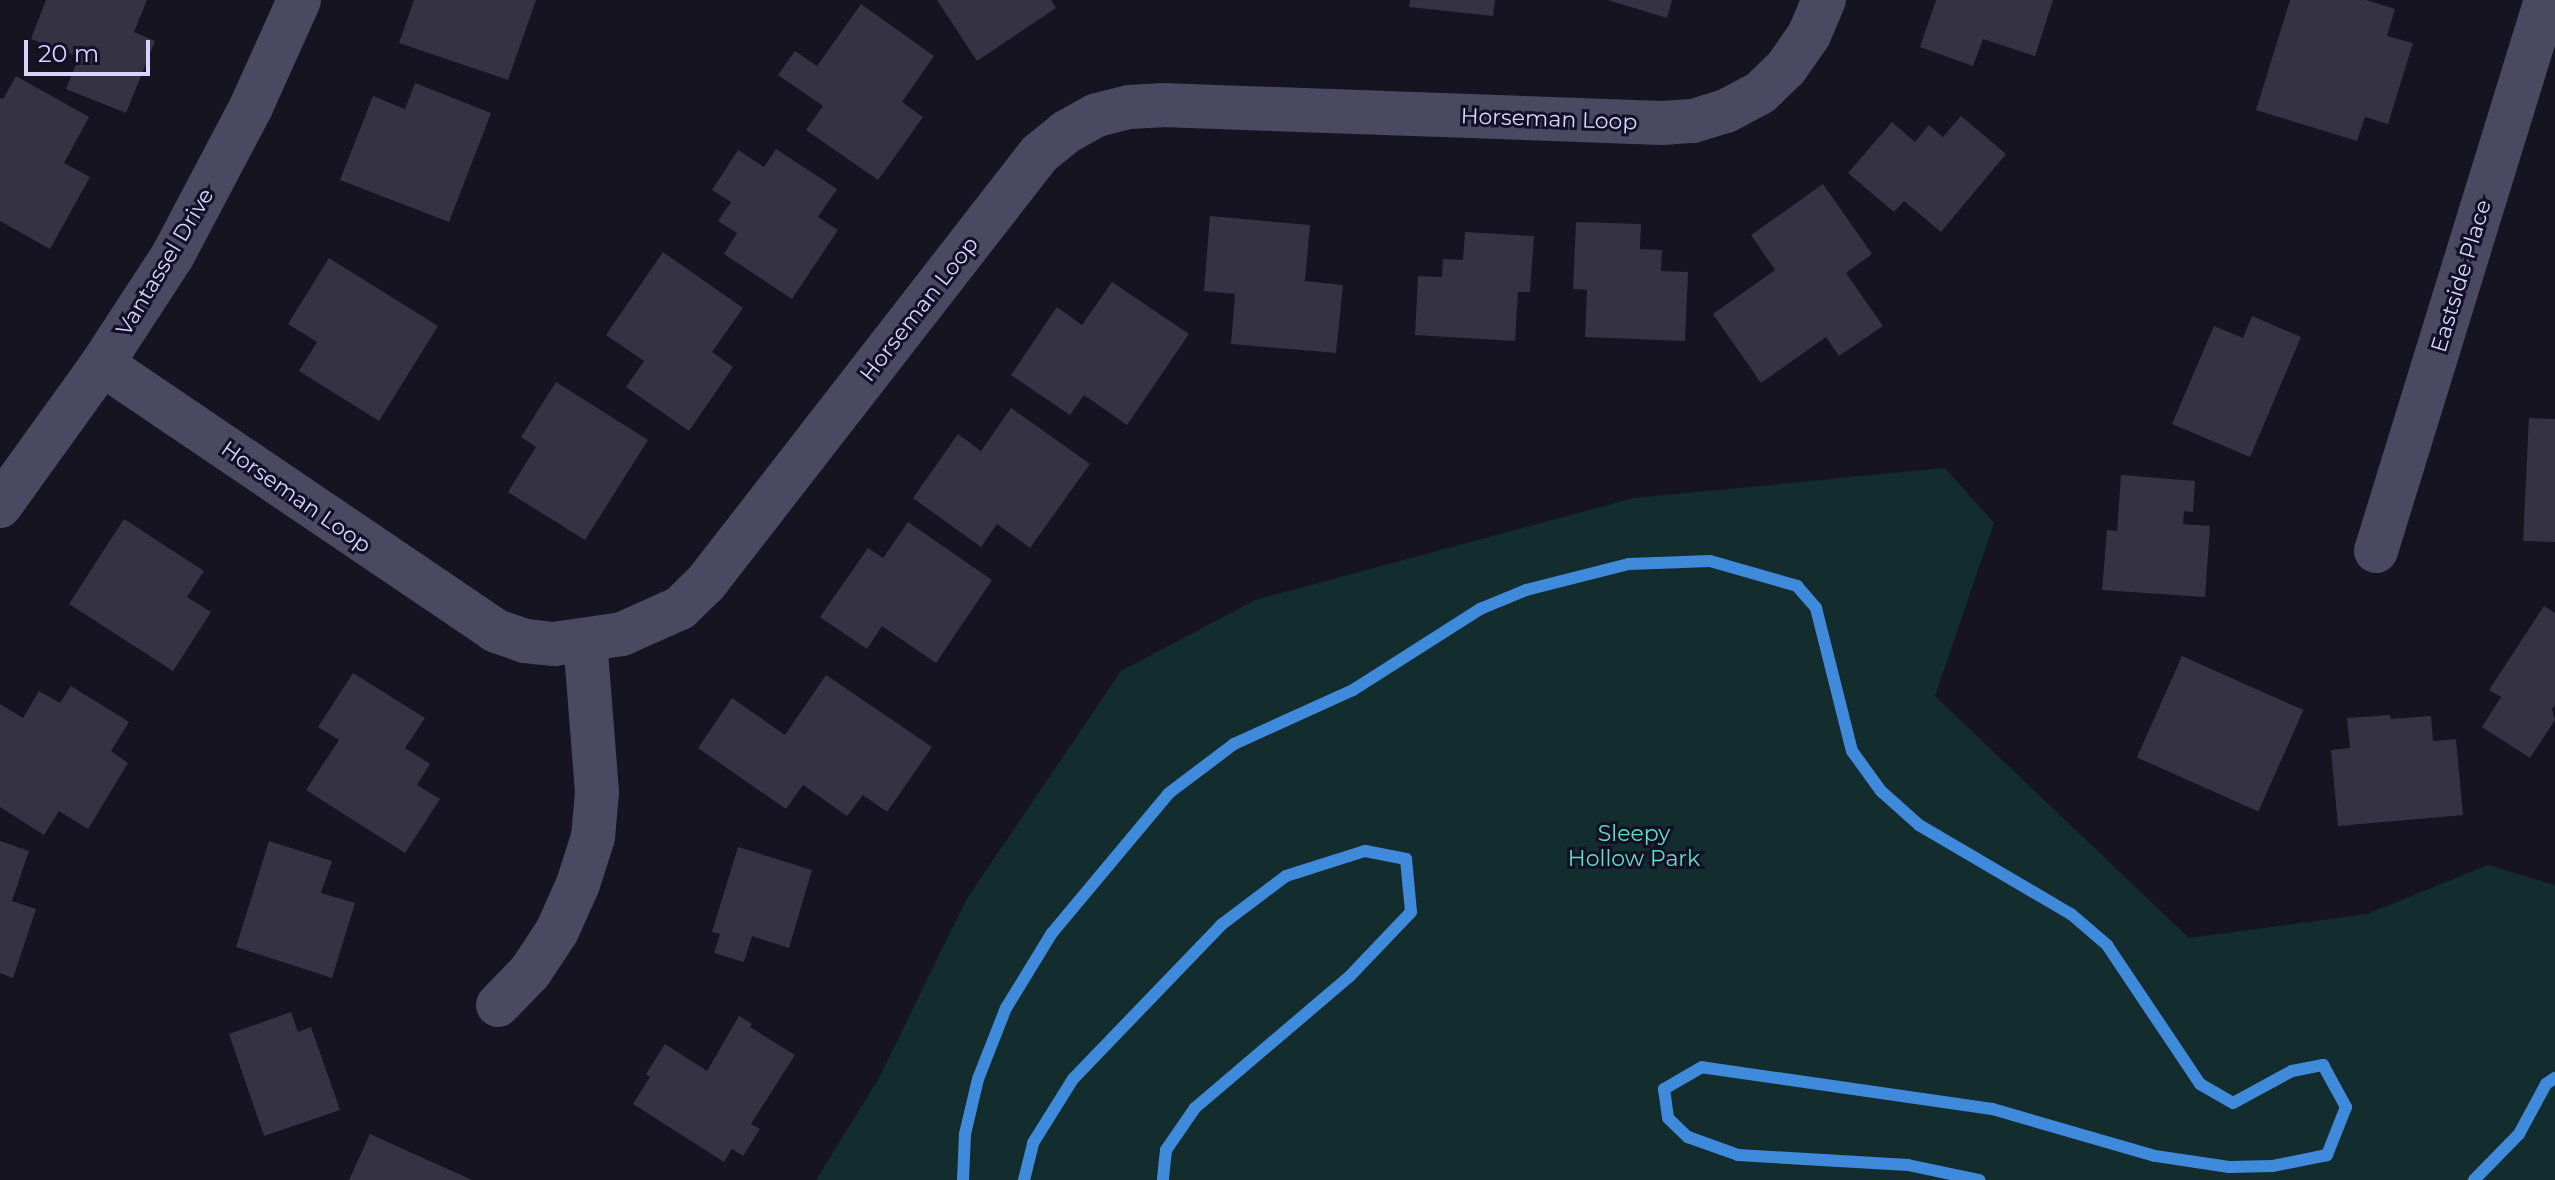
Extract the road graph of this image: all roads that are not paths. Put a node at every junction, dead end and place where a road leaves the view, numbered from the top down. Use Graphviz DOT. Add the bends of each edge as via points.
graph roads {
  1 [pos="299,0"];
  2 [pos="1824,0"];
  3 [pos="2546,0"];
  4 [pos="102,364"];
  5 [pos="0,506"];
  6 [pos="2376,551"];
  7 [pos="585,641"];
  8 [pos="498,1005"];
  1 -- 4 [label="street, Vantassel Drive" via="214,182"];
  2 -- 7 [label="street, Horseman Loop" via="1809,35 1760,93 1693,121 1162,105 1097,115 1039,154 705,584 680,608 652,624"];
  3 -- 6 [label="street, Eastside Place"];
  4 -- 5 [label="street, Vantassel Drive"];
  4 -- 7 [label="street, Horseman Loop" via="468,616 525,641"];
  7 -- 8 [label="street" via="597,792 593,837 557,931 530,972"];
}
